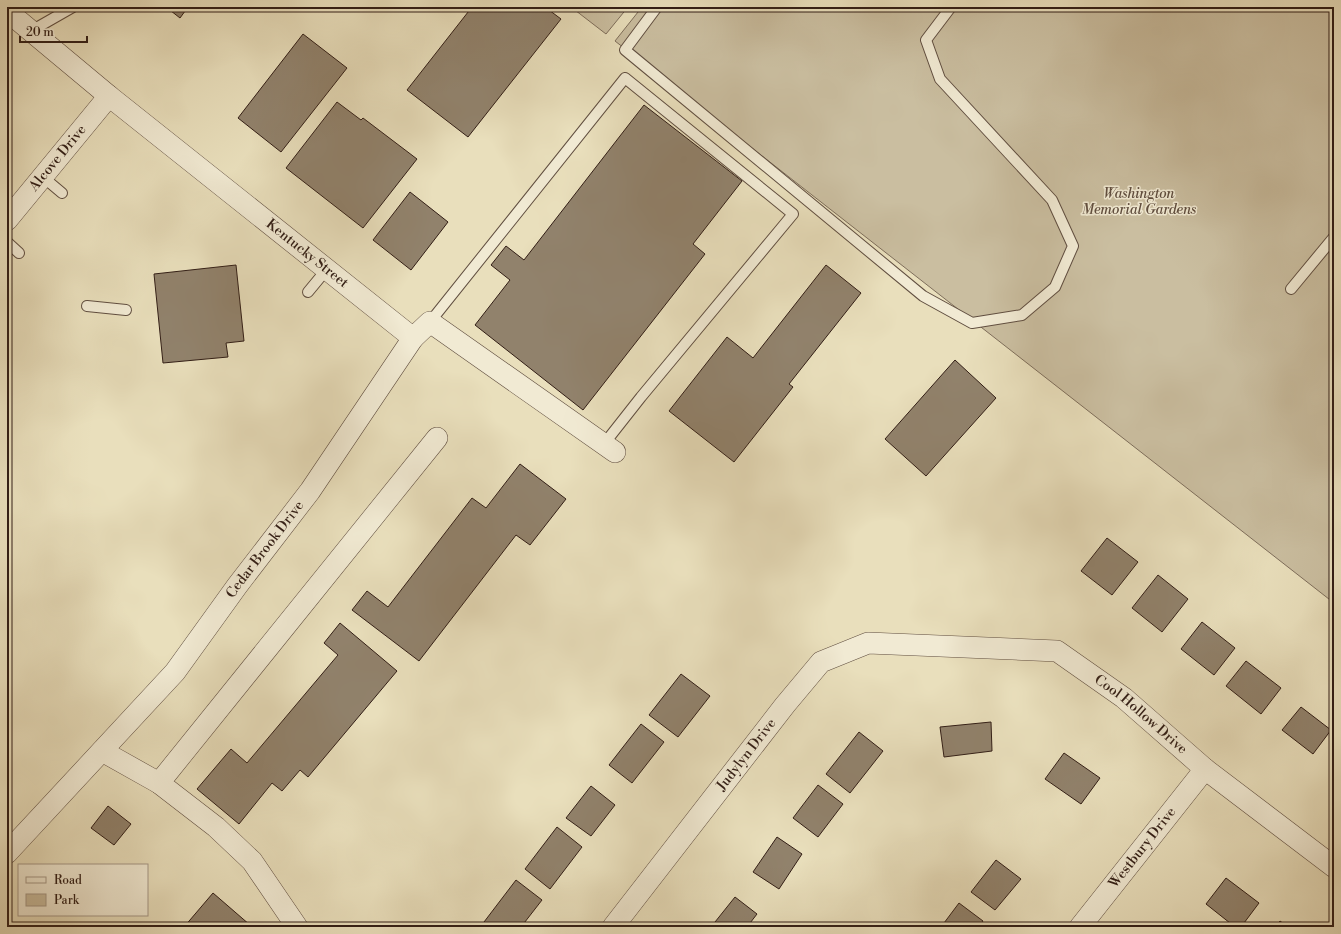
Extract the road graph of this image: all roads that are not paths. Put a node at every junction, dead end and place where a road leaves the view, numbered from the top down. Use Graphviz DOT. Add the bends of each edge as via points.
graph roads {
  1 [pos="73,7"];
  2 [pos="657,7"];
  3 [pos="951,7"];
  4 [pos="7,11"];
  5 [pos="31,31"];
  6 [pos="109,96"];
  7 [pos="43,177"];
  8 [pos="62,193"];
  9 [pos="7,220"];
  10 [pos="1334,237"];
  11 [pos="7,242"];
  12 [pos="19,253"];
  13 [pos="327,269"];
  14 [pos="1291,289"];
  15 [pos="308,292"];
  16 [pos="87,306"];
  17 [pos="126,310"];
  18 [pos="430,322"];
  19 [pos="413,338"];
  20 [pos="437,438"];
  21 [pos="610,448"];
  22 [pos="916,645"];
  23 [pos="102,751"];
  24 [pos="1205,769"];
  25 [pos="159,783"];
  26 [pos="7,853"];
  27 [pos="1334,867"];
  28 [pos="296,927"];
  29 [pos="614,927"];
  30 [pos="1080,927"];
  1 -- 5 [label="lane"];
  2 -- 3 [label="lane" via="625,50 923,296 972,323 1022,315 1055,287 1073,246 1052,200 940,79 926,40"];
  4 -- 5 [label="street, Kentucky Street"];
  5 -- 6 [label="street, Kentucky Street"];
  6 -- 7 [label="street, Alcove Drive"];
  6 -- 13 [label="street, Kentucky Street"];
  7 -- 8 [label="lane"];
  7 -- 9 [label="street, Alcove Drive"];
  10 -- 14 [label="lane"];
  11 -- 12 [label="lane"];
  13 -- 15 [label="lane"];
  13 -- 19 [label="street, Kentucky Street"];
  16 -- 17 [label="lane"];
  18 -- 19 [label="street"];
  18 -- 21 [label="street"];
  18 -- 21 [label="lane" via="625,78 793,214 641,397"];
  19 -- 23 [label="street, Cedar Brook Drive" via="310,491 175,672"];
  20 -- 25 [label="street"];
  22 -- 24 [label="street, Cool Hollow Drive" via="1057,651 1124,698"];
  22 -- 29 [label="street, Judylyn Drive" via="868,643 821,662"];
  23 -- 25 [label="street"];
  23 -- 26 [label="street, Cedar Brook Drive"];
  24 -- 27 [label="street, Cool Hollow Drive"];
  24 -- 30 [label="street, Westbury Drive"];
  25 -- 28 [label="street" via="216,827 252,861"];
}
